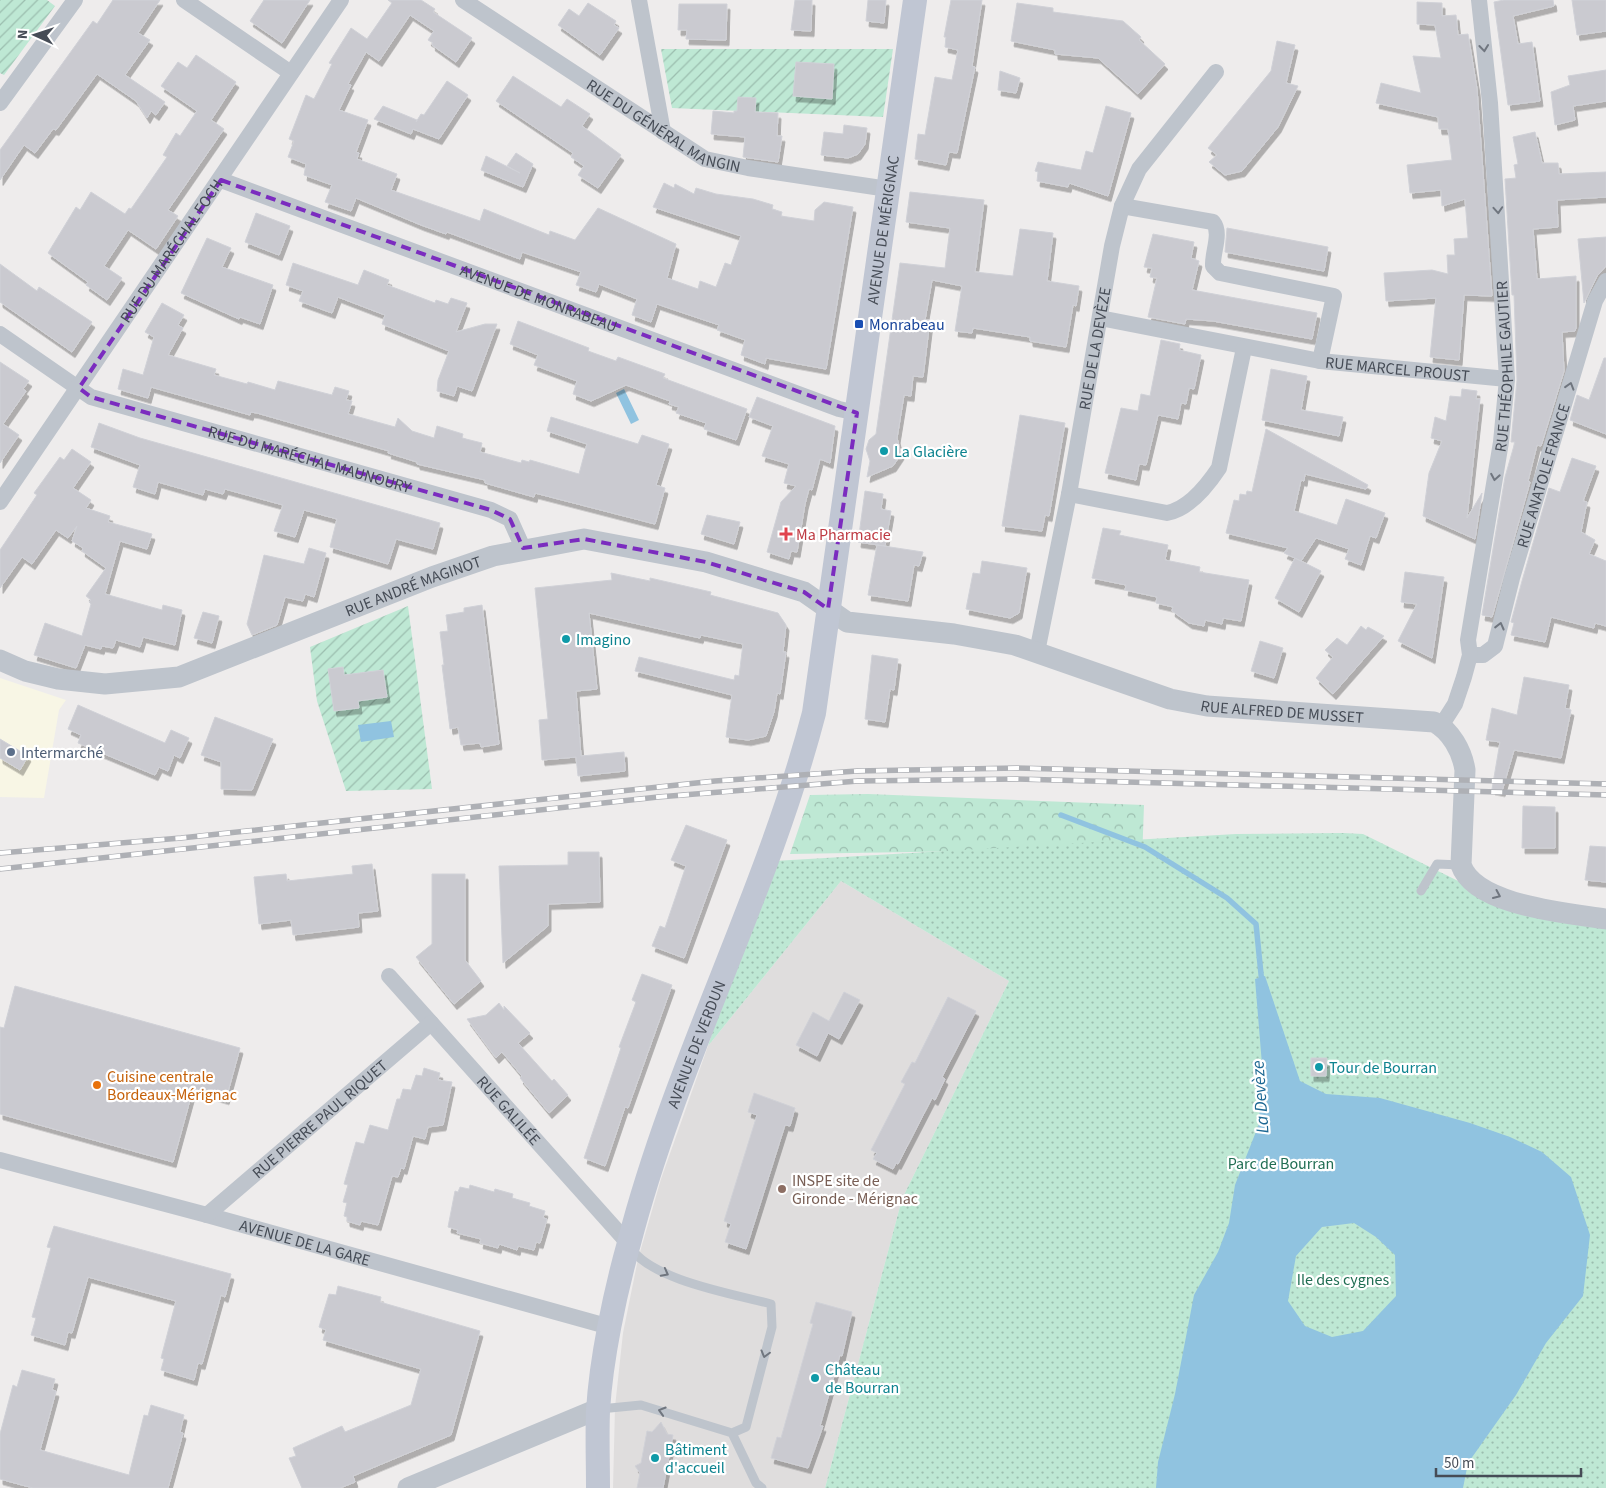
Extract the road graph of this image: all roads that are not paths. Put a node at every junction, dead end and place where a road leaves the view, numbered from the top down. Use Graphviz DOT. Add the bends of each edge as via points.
graph roads {
  1 [pos="75,0"];
  2 [pos="184,0"];
  3 [pos="341,0"];
  4 [pos="462,0"];
  5 [pos="639,0"];
  6 [pos="914,0"];
  7 [pos="1479,0"];
  8 [pos="1216,72"];
  9 [pos="291,73"];
  10 [pos="0,103"];
  11 [pos="663,132"];
  12 [pos="221,180"];
  13 [pos="888,189"];
  14 [pos="1122,206"];
  15 [pos="1606,281"];
  16 [pos="1100,318"];
  17 [pos="0,334"];
  18 [pos="1244,348"];
  19 [pos="1320,361"];
  20 [pos="1507,379"];
  21 [pos="79,388"];
  22 [pos="857,413"];
  23 [pos="1069,494"];
  24 [pos="0,502"];
  25 [pos="523,548"];
  26 [pos="828,609"];
  27 [pos="1036,652"];
  28 [pos="1470,654"];
  29 [pos="0,660"];
  30 [pos="1441,726"];
  31 [pos="1461,865"];
  32 [pos="1421,891"];
  33 [pos="1606,919"];
  34 [pos="389,976"];
  35 [pos="431,1023"];
  36 [pos="0,1160"];
  37 [pos="207,1215"];
  38 [pos="628,1243"];
  39 [pos="610,1328"];
  40 [pos="598,1409"];
  41 [pos="732,1433"];
  42 [pos="408,1488"];
  43 [pos="598,1488"];
  44 [pos="762,1488"];
  1 -- 10 [label="street"];
  2 -- 9 [label="street"];
  3 -- 9 [label="street, RUE DU MARÉCHAL FOCH"];
  4 -- 11 [label="street, RUE DU GÉNÉRAL MANGIN"];
  5 -- 11 [label="street"];
  6 -- 13 [label="main road, AVENUE DE MÉRIGNAC"];
  7 -- 20 [label="street, RUE THÉOPHILE GAUTIER, one-way" via="1490,112"];
  8 -- 14 [label="street, RUE DE LA DEVÈZE" via="1139,169"];
  9 -- 12 [label="street, RUE DU MARÉCHAL FOCH"];
  11 -- 13 [label="street, RUE DU GÉNÉRAL MANGIN" via="705,160"];
  12 -- 21 [label="street, RUE DU MARÉCHAL FOCH"];
  12 -- 22 [label="street, AVENUE DE MONRABEAU" via="830,406"];
  13 -- 22 [label="main road, AVENUE DE MÉRIGNAC"];
  14 -- 16 [label="street, RUE DE LA DEVÈZE"];
  14 -- 19 [label="street, RUE MARCEL PROUST" via="1213,222 1217,233 1213,266 1220,273 1334,296"];
  28 -- 15 [label="street, RUE ANATOLE FRANCE, one-way" via="1483,655 1495,646 1512,578 1595,301"];
  16 -- 18 [label="street"];
  16 -- 23 [label="street, RUE DE LA DEVÈZE"];
  17 -- 21 [label="street, RUE DU MARÉCHAL MAUNOURY"];
  18 -- 19 [label="street"];
  18 -- 23 [label="street" via="1219,468 1180,511 1167,513"];
  19 -- 20 [label="street, RUE MARCEL PROUST"];
  20 -- 28 [label="street, RUE THÉOPHILE GAUTIER, one-way" via="1501,442 1468,640"];
  21 -- 24 [label="street, RUE DU MARÉCHAL FOCH"];
  21 -- 25 [label="street, RUE DU MARÉCHAL MAUNOURY" via="91,396 491,510 510,519"];
  22 -- 26 [label="main road, AVENUE DE MÉRIGNAC"];
  23 -- 27 [label="street, RUE DE LA DEVÈZE"];
  25 -- 26 [label="street, RUE ANDRÉ MAGINOT" via="584,539 706,562 804,592"];
  25 -- 29 [label="street, RUE ANDRÉ MAGINOT" via="432,577 180,678 96,683 58,679 25,671"];
  26 -- 27 [label="street, RUE ALFRED DE MUSSET" via="847,622 954,634"];
  26 -- 38 [label="main road, AVENUE DE VERDUN" via="814,712 791,794 682,1079"];
  27 -- 30 [label="street, RUE ALFRED DE MUSSET" via="1170,699 1207,706 1425,721"];
  28 -- 30 [label="street, RUE THÉOPHILE GAUTIER" via="1455,704"];
  30 -- 31 [label="street" via="1463,756"];
  31 -- 32 [label="lane" via="1437,864"];
  31 -- 33 [label="street, one-way" via="1472,884 1522,906"];
  34 -- 35 [label="street, RUE GALILÉE"];
  35 -- 37 [label="street, RUE PIERRE PAUL RIQUET"];
  35 -- 38 [label="street, RUE GALILÉE"];
  36 -- 37 [label="street, AVENUE DE LA GARE"];
  37 -- 39 [label="street, AVENUE DE LA GARE"];
  38 -- 39 [label="main road, AVENUE DE VERDUN"];
  38 -- 41 [label="lane, one-way" via="638,1259 673,1277 771,1304 772,1327 746,1426"];
  39 -- 40 [label="main road, AVENUE DE VERDUN"];
  41 -- 40 [label="lane, one-way" via="641,1405"];
  40 -- 42 [label="street"];
  40 -- 43 [label="main road, AVENUE DE VERDUN"];
  41 -- 44 [label="lane" via="756,1483"];
}
